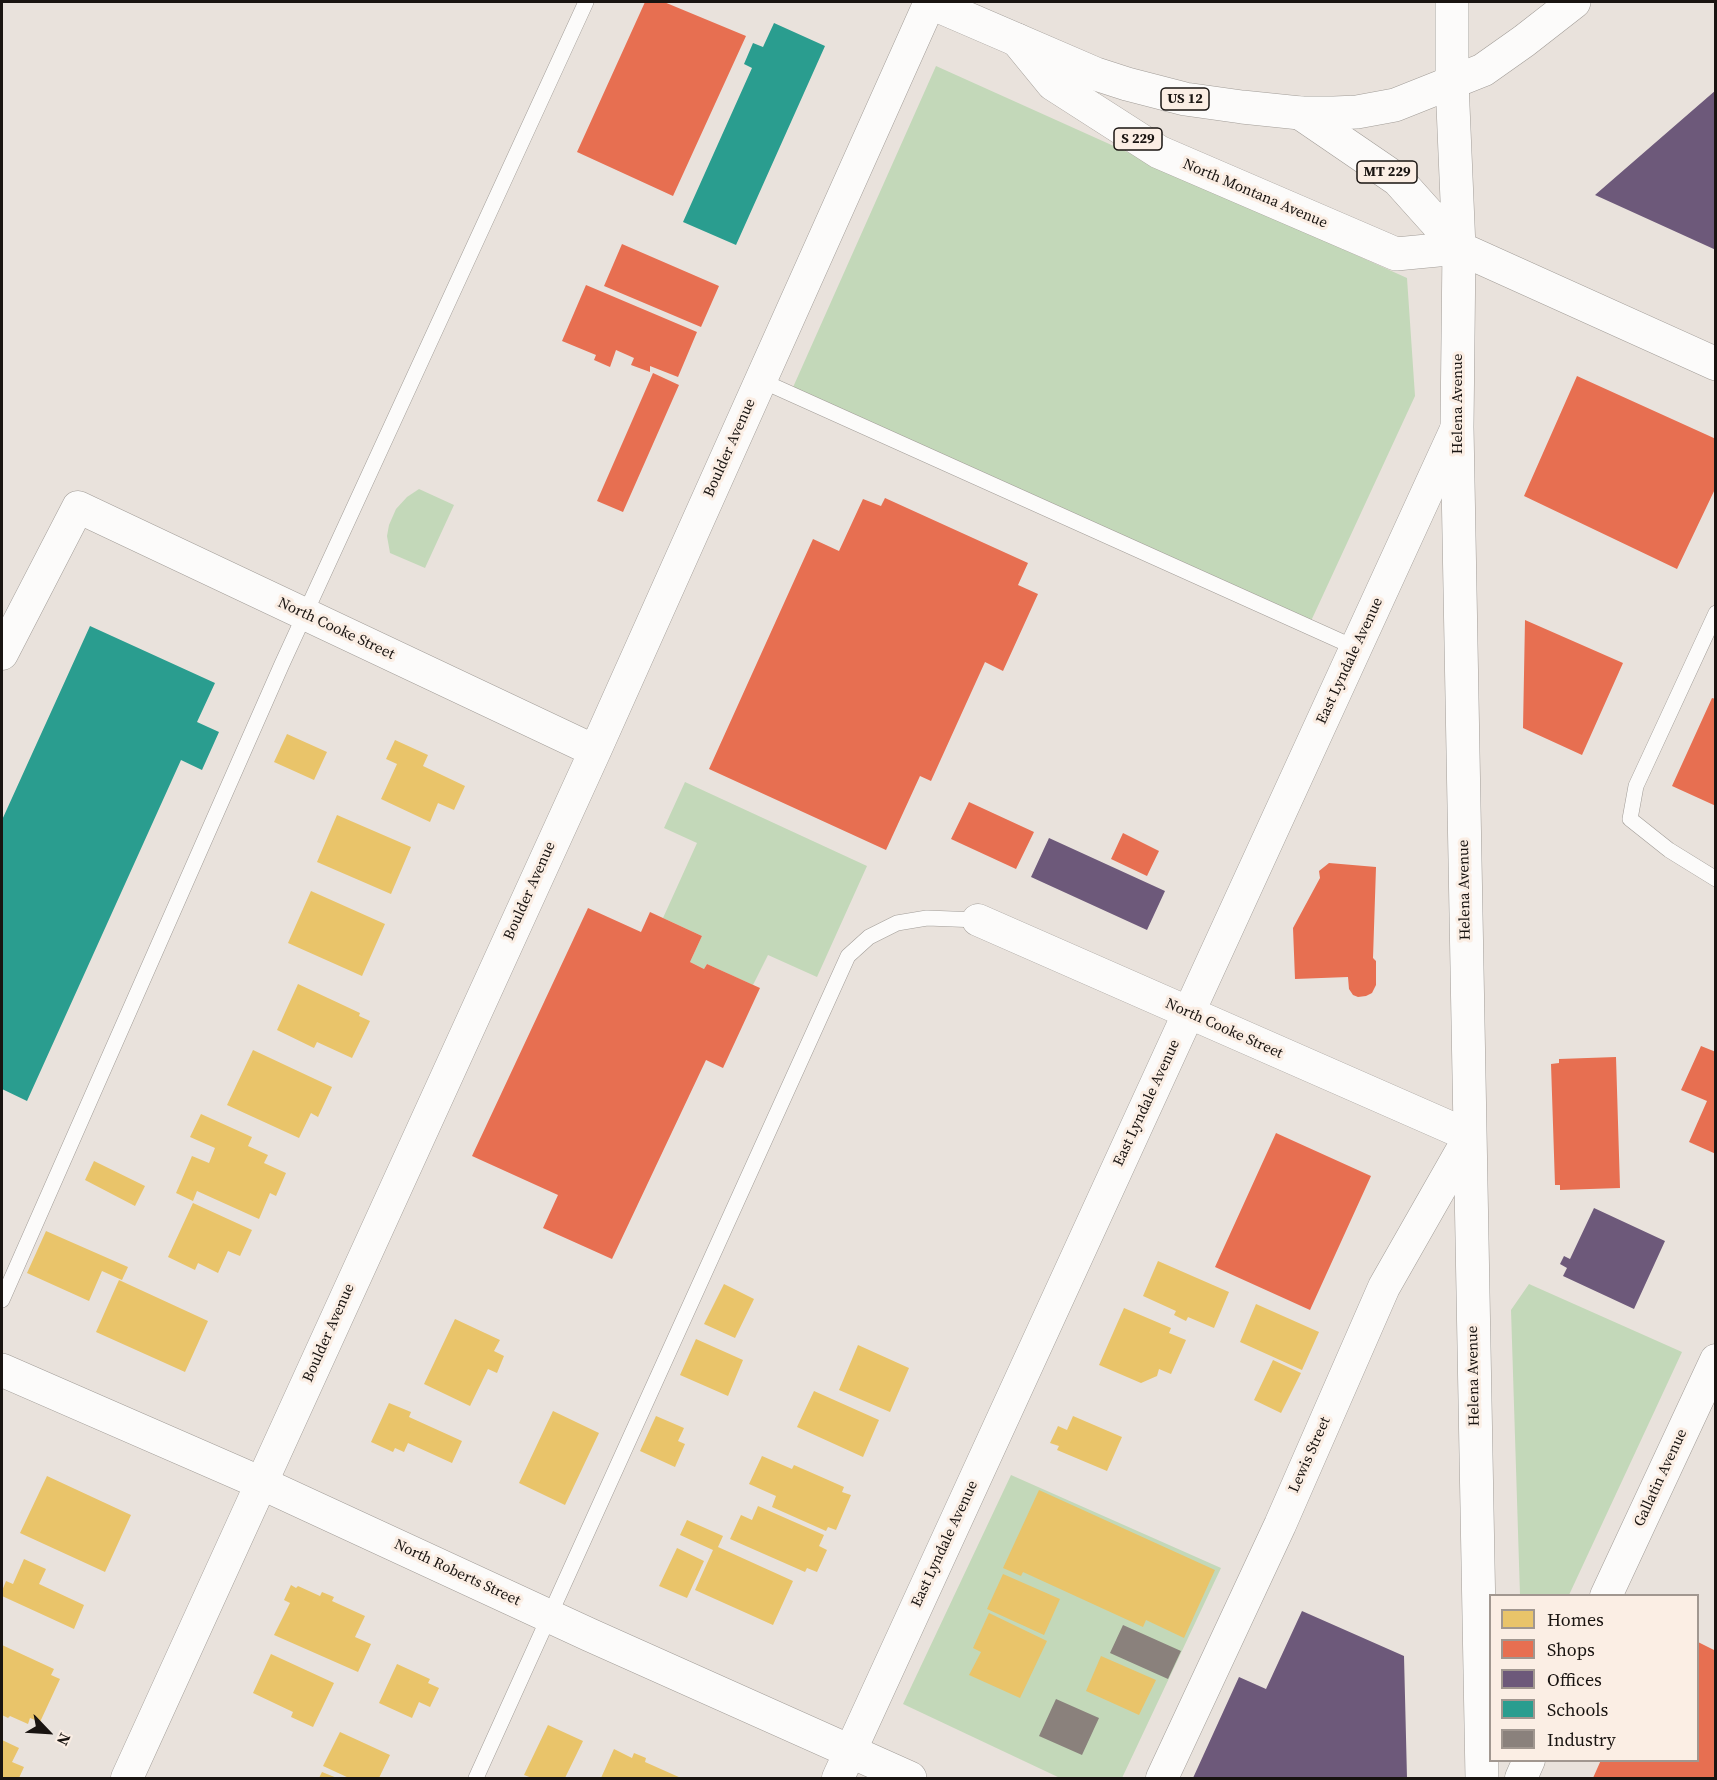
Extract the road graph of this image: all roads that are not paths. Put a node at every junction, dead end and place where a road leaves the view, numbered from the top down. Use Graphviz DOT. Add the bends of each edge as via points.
graph roads {
  1 [pos="586,2"];
  2 [pos="930,2"];
  3 [pos="1452,2"];
  4 [pos="1574,2"];
  5 [pos="1017,40"];
  6 [pos="1452,82"];
  7 [pos="1300,113"];
  8 [pos="1459,248"];
  9 [pos="1716,364"];
  10 [pos="760,380"];
  11 [pos="1457,427"];
  12 [pos="1716,613"];
  13 [pos="305,614"];
  14 [pos="1356,648"];
  15 [pos="2,654"];
  16 [pos="594,751"];
  17 [pos="1716,879"];
  18 [pos="978,920"];
  19 [pos="1188,1013"];
  20 [pos="1470,1137"];
  21 [pos="2,1300"];
  22 [pos="1716,1360"];
  23 [pos="2,1370"];
  24 [pos="261,1483"];
  25 [pos="1607,1594"];
  26 [pos="550,1616"];
  27 [pos="1529,1762"];
  28 [pos="845,1765"];
  29 [pos="127,1779"];
  30 [pos="477,1779"];
  31 [pos="910,1779"];
  32 [pos="1161,1779"];
  33 [pos="1482,1779"];
  34 [pos="1521,1779"];
  1 -- 13 [label="lane"];
  2 -- 5 [label="main road, North Montana Avenue / US 12"];
  2 -- 10 [label="street, Boulder Avenue"];
  3 -- 6 [label="main road, Helena Avenue"];
  4 -- 6 [label="main road, US 12" via="1483,70"];
  5 -- 7 [label="main road, North Montana Avenue / US 12" via="1096,74 1185,99"];
  5 -- 8 [label="main road, North Montana Avenue / S 229" via="1053,84 1159,152 1396,254"];
  6 -- 7 [label="main road, North Montana Avenue / US 12" via="1395,105 1357,112"];
  6 -- 8 [label="main road, Helena Avenue"];
  7 -- 8 [label="main road, North Montana Avenue / MT 229" via="1398,180"];
  8 -- 9 [label="main road, North Montana Avenue / S 229"];
  8 -- 11 [label="main road, Helena Avenue"];
  10 -- 14 [label="lane"];
  10 -- 16 [label="street, Boulder Avenue"];
  11 -- 14 [label="street, East Lyndale Avenue"];
  11 -- 20 [label="main road, Helena Avenue"];
  12 -- 17 [label="lane" via="1636,786 1630,819 1669,850"];
  13 -- 15 [label="street, North Cooke Street" via="78,507"];
  13 -- 16 [label="street, North Cooke Street"];
  13 -- 21 [label="lane"];
  14 -- 19 [label="street, East Lyndale Avenue"];
  16 -- 24 [label="street, Boulder Avenue"];
  18 -- 19 [label="street, North Cooke Street"];
  18 -- 26 [label="lane" via="927,918 897,923 869,937 848,956"];
  19 -- 20 [label="street, North Cooke Street"];
  19 -- 28 [label="street, East Lyndale Avenue"];
  20 -- 32 [label="street, Lewis Street" via="1384,1287 1280,1525"];
  20 -- 33 [label="main road, Helena Avenue"];
  22 -- 25 [label="street, Gallatin Avenue"];
  23 -- 24 [label="main road, North Roberts Street"];
  24 -- 26 [label="main road, North Roberts Street"];
  24 -- 29 [label="street, Boulder Avenue"];
  26 -- 28 [label="main road, North Roberts Street"];
  26 -- 30 [label="lane"];
  27 -- 34 [label="street"];
  28 -- 31 [label="main road, North Roberts Street"];
}
